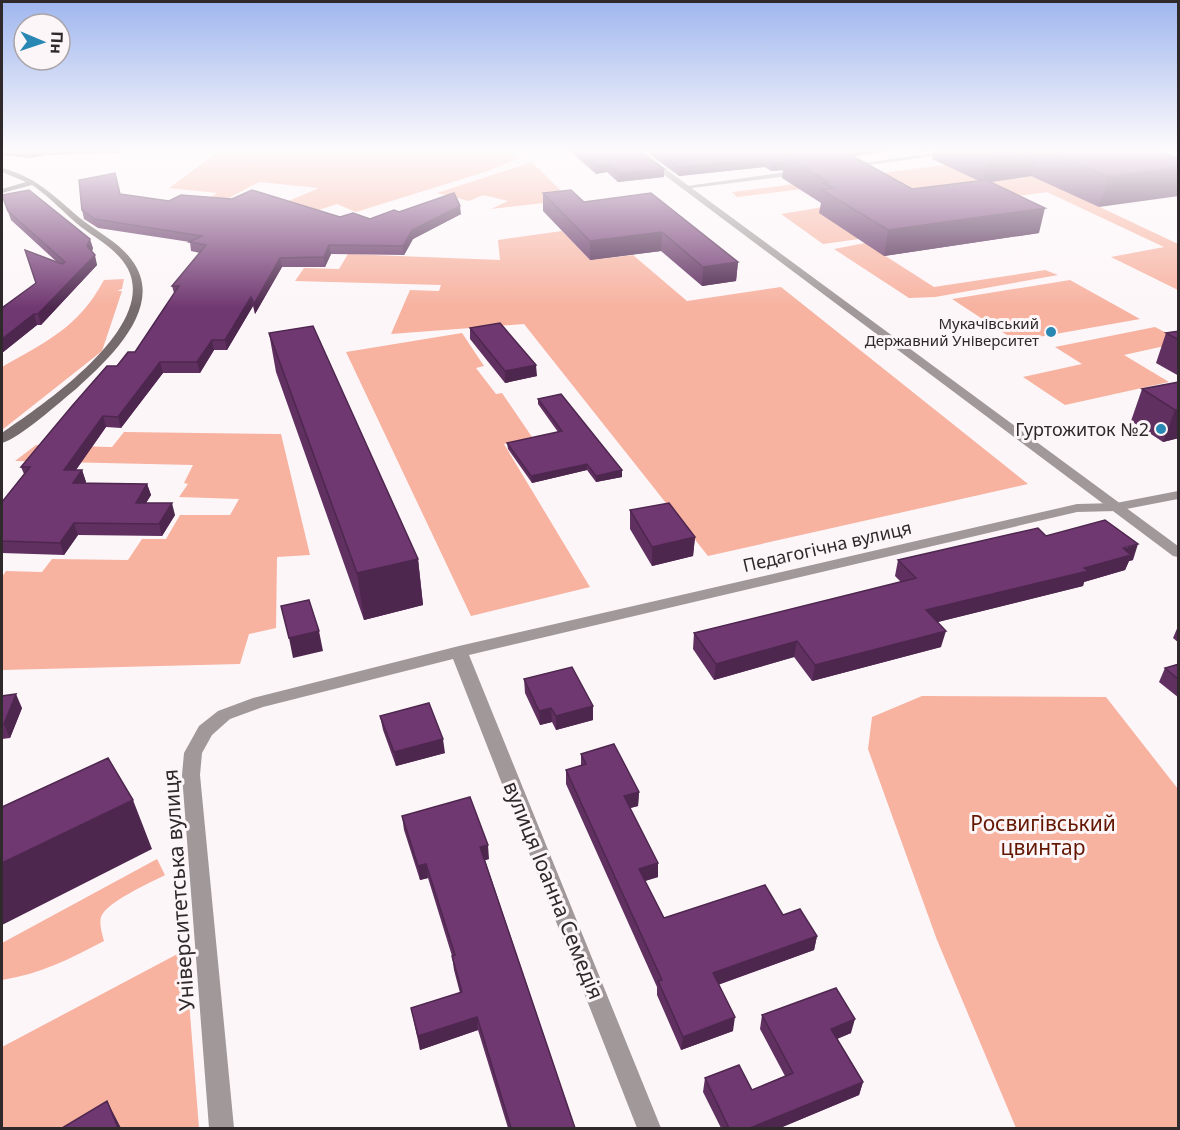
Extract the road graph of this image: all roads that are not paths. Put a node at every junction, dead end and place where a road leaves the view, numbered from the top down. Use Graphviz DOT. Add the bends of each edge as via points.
graph roads {
  1 [pos="58,203"];
  2 [pos="705,203"];
  3 [pos="2,439"];
  4 [pos="1179,495"];
  5 [pos="1116,507"];
  6 [pos="1179,553"];
  7 [pos="486,646"];
  8 [pos="459,652"];
  9 [pos="221,1128"];
  10 [pos="649,1128"];
  1 -- 3 [label="main road" via="123,256 138,280 136,308 115,343 62,393"];
  2 -- 5 [label="street"];
  4 -- 5 [label="street, Педагогічна вулиця"];
  5 -- 6 [label="street"];
  5 -- 7 [label="street, Педагогічна вулиця" via="1077,508"];
  7 -- 8 [label="street, Університетська вулиця"];
  8 -- 9 [label="street, Університетська вулиця" via="259,702 224,715 205,731 193,753 190,775"];
  8 -- 10 [label="street, вулиця Іоанна Семедія"];
}
